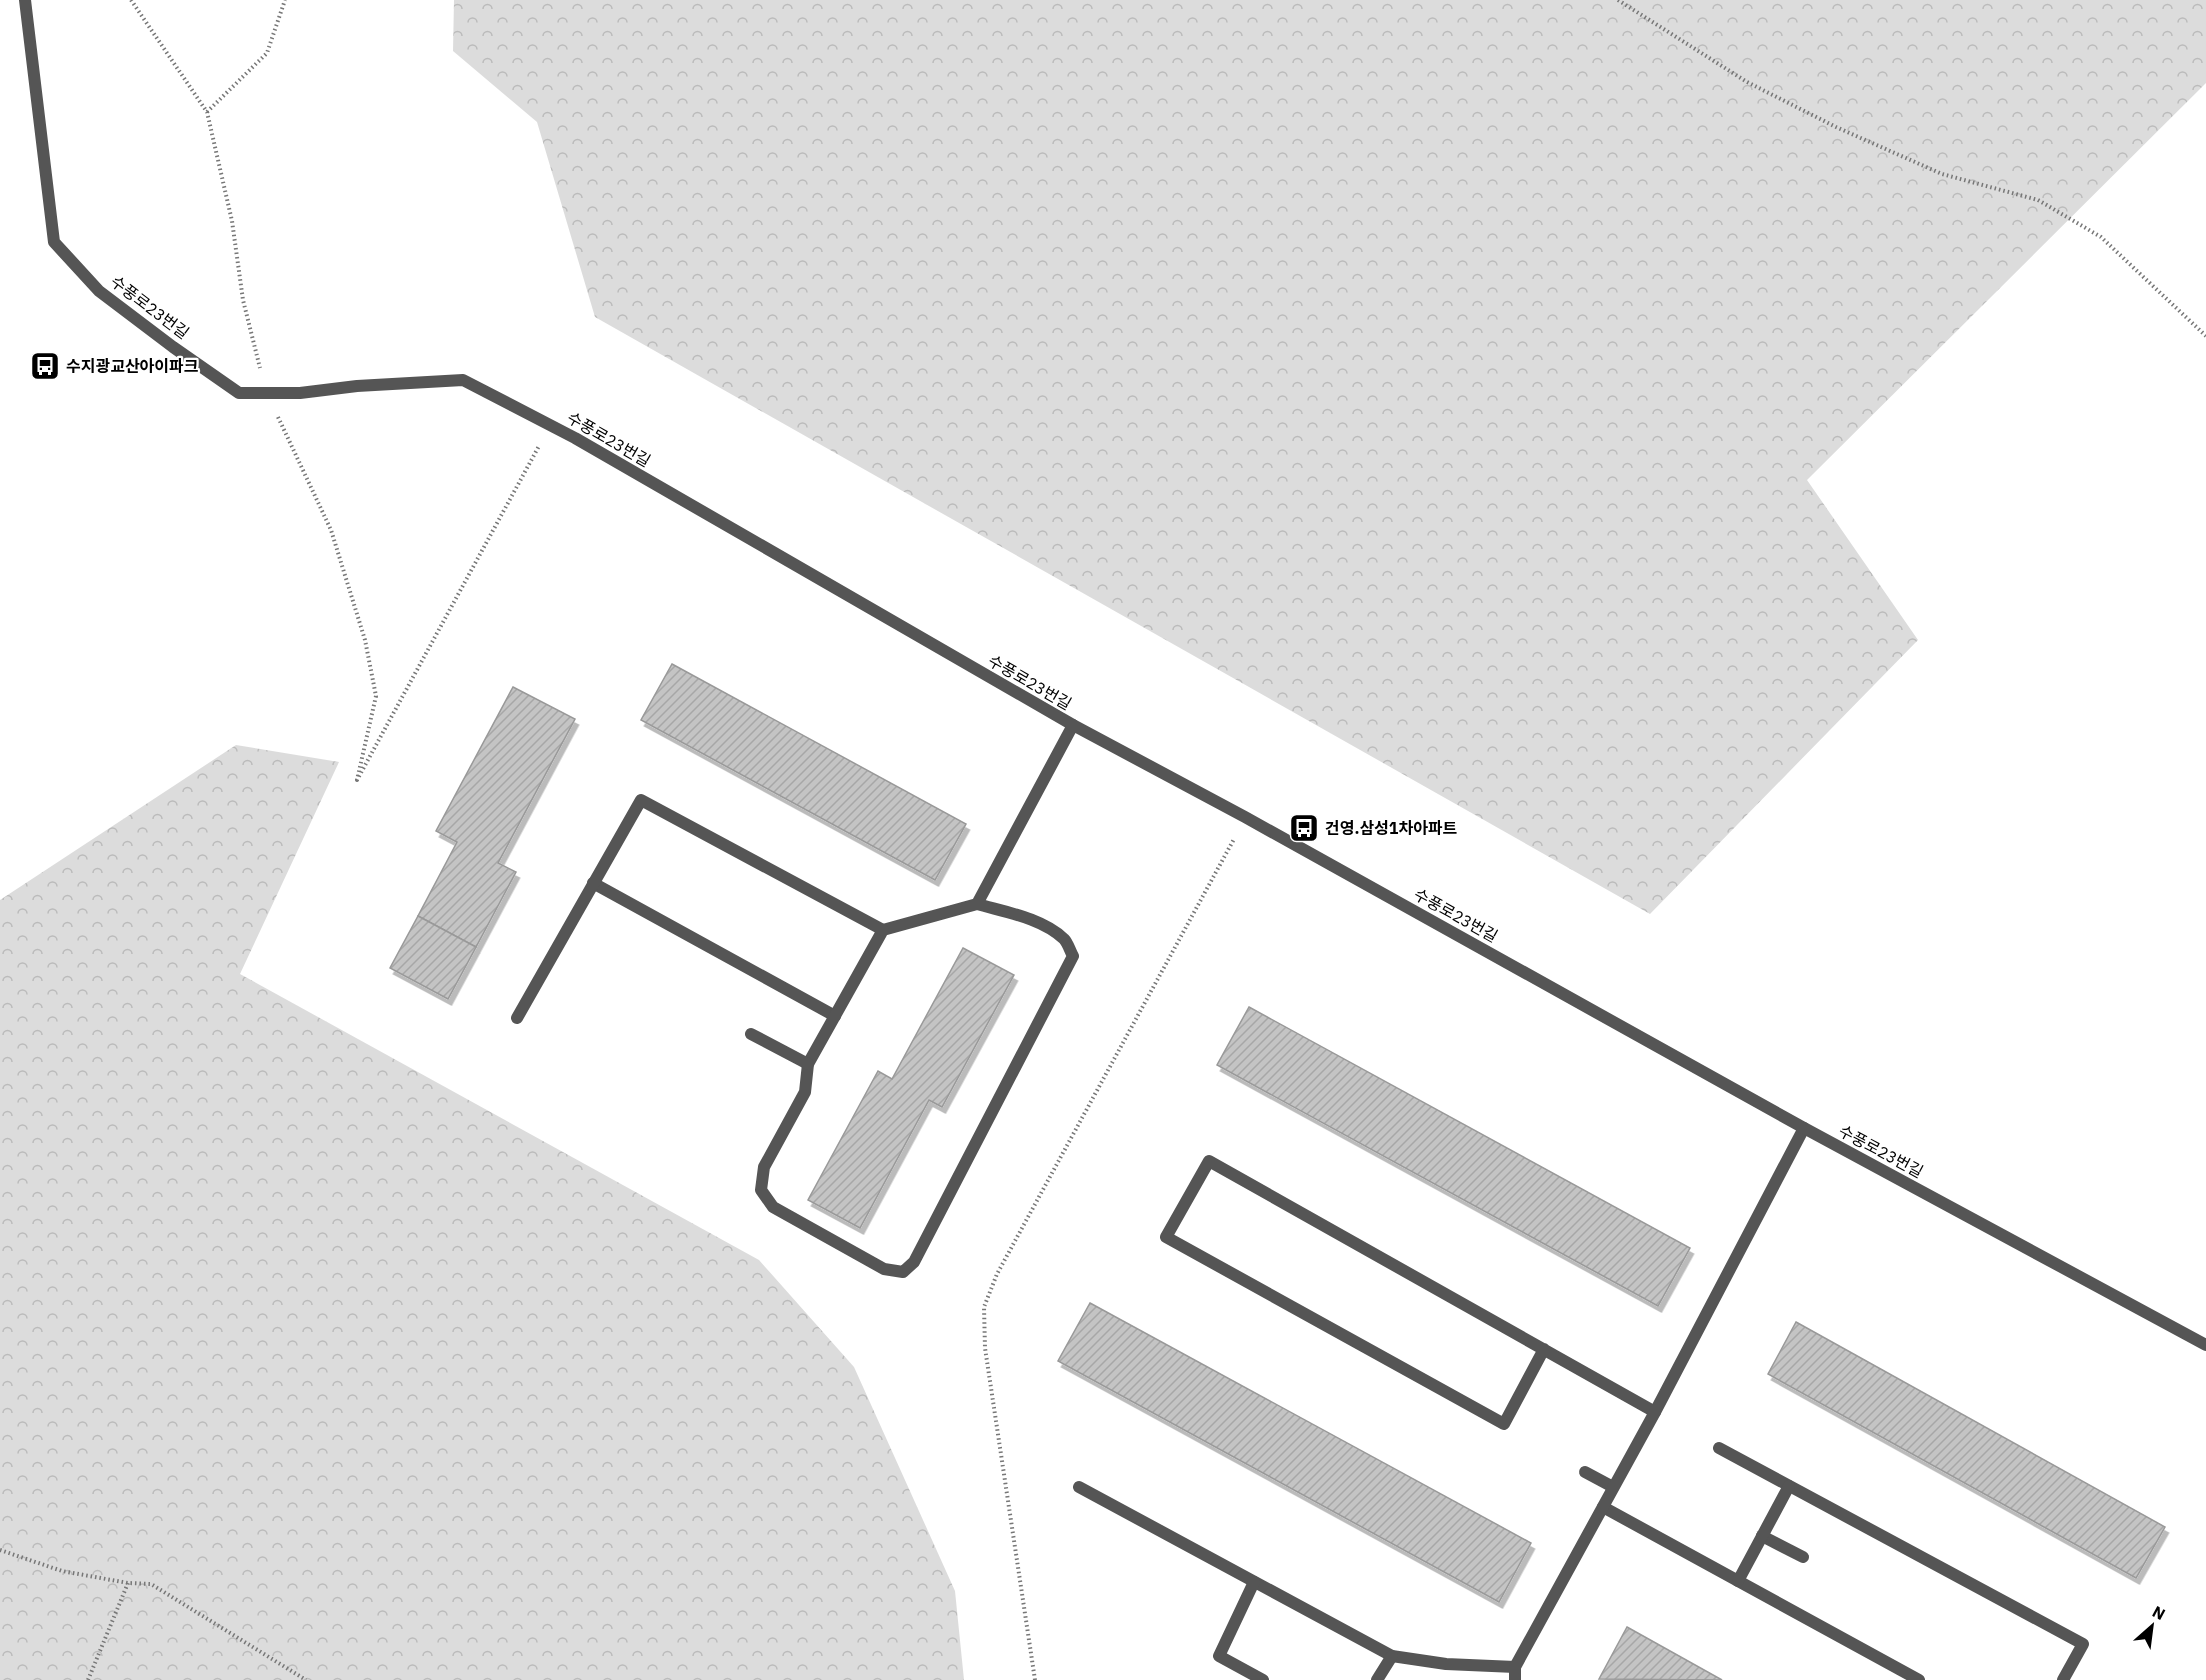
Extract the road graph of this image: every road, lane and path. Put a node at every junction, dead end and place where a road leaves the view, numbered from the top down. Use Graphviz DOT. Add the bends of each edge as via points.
graph roads {
  1 [pos="25,0"];
  2 [pos="131,0"];
  3 [pos="285,0"];
  4 [pos="1618,0"];
  5 [pos="207,112"];
  6 [pos="2206,336"];
  7 [pos="267,393"];
  8 [pos="551,424"];
  9 [pos="1073,725"];
  10 [pos="1245,817"];
  11 [pos="593,883"];
  12 [pos="977,904"];
  13 [pos="884,930"];
  14 [pos="835,1016"];
  15 [pos="517,1018"];
  16 [pos="751,1034"];
  17 [pos="808,1064"];
  18 [pos="1804,1128"];
  19 [pos="2206,1345"];
  20 [pos="1544,1349"];
  21 [pos="1655,1412"];
  22 [pos="1719,1448"];
  23 [pos="1586,1472"];
  24 [pos="1789,1486"];
  25 [pos="1613,1487"];
  26 [pos="1079,1488"];
  27 [pos="1603,1507"];
  28 [pos="1762,1536"];
  29 [pos="0,1550"];
  30 [pos="1803,1557"];
  31 [pos="1738,1581"];
  32 [pos="1254,1582"];
  33 [pos="128,1583"];
  34 [pos="1392,1656"];
  35 [pos="1515,1674"];
  36 [pos="88,1680"];
  37 [pos="306,1680"];
  38 [pos="1035,1680"];
  39 [pos="1263,1680"];
  40 [pos="1377,1680"];
  41 [pos="1919,1680"];
  42 [pos="2063,1680"];
  1 -- 7 [label="street, 수풍로23번길" via="54,242 99,291 173,347 239,393"];
  2 -- 5 [label="path"];
  3 -- 5 [label="path" via="267,53"];
  4 -- 6 [label="path" via="1747,82 1836,127 1942,174 2038,200 2101,237"];
  5 -- 7 [label="path" via="232,221 243,300"];
  7 -- 8 [label="street, 수풍로23번길" via="463,380"];
  7 -- 8 [label="path" via="331,530 365,640 376,696 357,780"];
  8 -- 9 [label="street, 수풍로23번길"];
  9 -- 10 [label="street, 수풍로23번길"];
  9 -- 12 [label="street"];
  10 -- 18 [label="street, 수풍로23번길"];
  10 -- 38 [label="path" via="997,1274 984,1307 985,1348"];
  11 -- 13 [label="street" via="640,800"];
  11 -- 14 [label="street"];
  11 -- 15 [label="street"];
  12 -- 13 [label="street"];
  12 -- 17 [label="street" via="1048,928 1066,940 1072,956 914,1263 903,1272 884,1269 773,1207 761,1190 764,1167 805,1092"];
  13 -- 14 [label="street"];
  14 -- 17 [label="street"];
  16 -- 17 [label="street"];
  18 -- 19 [label="street, 수풍로23번길"];
  18 -- 21 [label="street"];
  20 -- 20 [label="street" via="1209,1161 1166,1237 1504,1424"];
  20 -- 21 [label="street"];
  21 -- 25 [label="street"];
  22 -- 24 [label="street"];
  23 -- 25 [label="street"];
  24 -- 28 [label="street"];
  24 -- 42 [label="street" via="2083,1644"];
  25 -- 27 [label="street"];
  26 -- 32 [label="street"];
  27 -- 31 [label="street"];
  27 -- 35 [label="street"];
  28 -- 30 [label="street"];
  28 -- 31 [label="street"];
  29 -- 33 [label="path" via="62,1571"];
  31 -- 41 [label="street"];
  32 -- 34 [label="street"];
  32 -- 39 [label="street" via="1219,1656"];
  33 -- 36 [label="path"];
  33 -- 37 [label="path" via="151,1584"];
  34 -- 35 [label="street"];
  34 -- 40 [label="street"];
}
